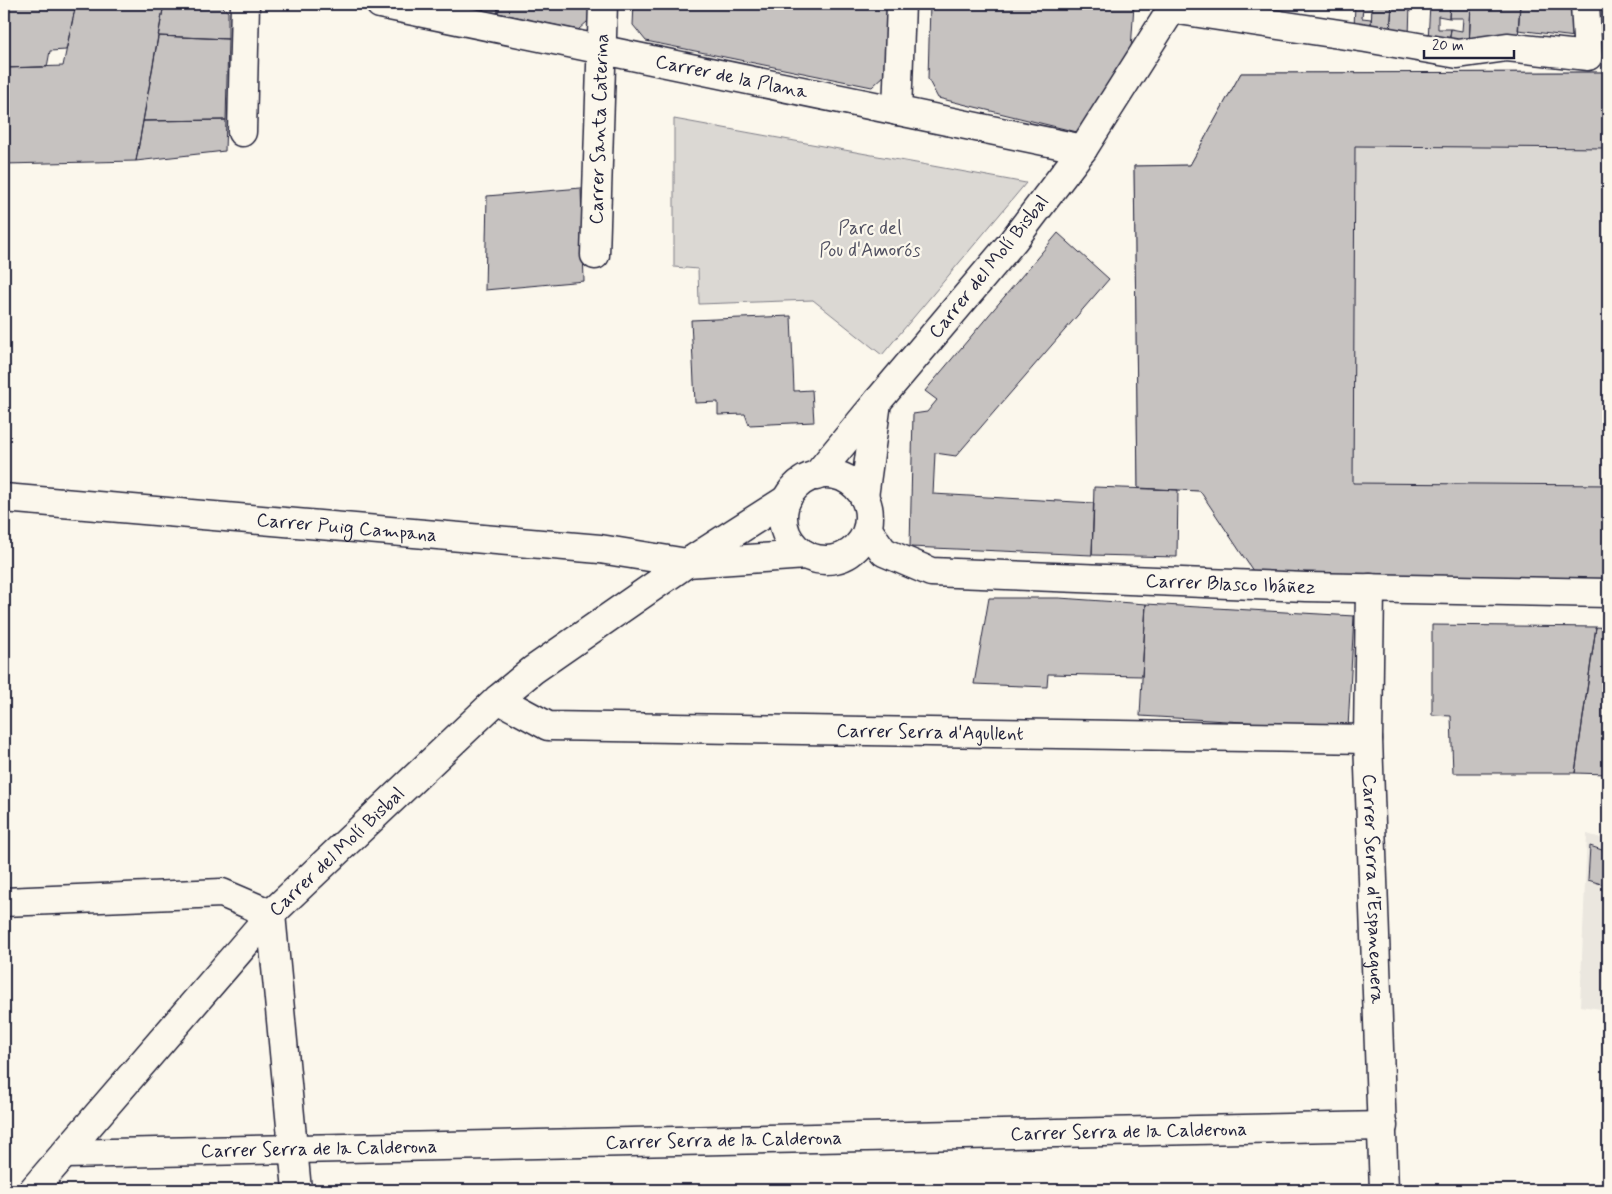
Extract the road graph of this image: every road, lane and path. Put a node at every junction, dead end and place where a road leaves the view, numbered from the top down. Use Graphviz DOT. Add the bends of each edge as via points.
graph roads {
  1 [pos="244,4"];
  2 [pos="380,4"];
  3 [pos="603,4"];
  4 [pos="901,4"];
  5 [pos="1585,4"];
  6 [pos="1166,5"];
  7 [pos="601,50"];
  8 [pos="896,111"];
  9 [pos="242,132"];
  10 [pos="1083,149"];
  11 [pos="595,255"];
  12 [pos="877,402"];
  13 [pos="816,476"];
  14 [pos="864,497"];
  15 [pos="4,498"];
  16 [pos="788,499"];
  17 [pos="868,530"];
  18 [pos="806,555"];
  19 [pos="687,563"];
  20 [pos="1370,588"];
  21 [pos="1608,593"];
  22 [pos="498,699"];
  23 [pos="1368,739"];
  24 [pos="4,902"];
  25 [pos="271,914"];
  26 [pos="1383,1126"];
  27 [pos="293,1149"];
  28 [pos="65,1154"];
  29 [pos="33,1190"];
  30 [pos="297,1190"];
  31 [pos="1384,1190"];
  1 -- 9 [label="street"];
  2 -- 7 [label="street, Carrer de la Plana"];
  3 -- 7 [label="street, Carrer Santa Caterina"];
  4 -- 8 [label="street"];
  5 -- 6 [label="street" via="1588,56 1508,47 1458,54"];
  6 -- 10 [label="street, Carrer del Molí Bisbal" via="1148,49"];
  7 -- 8 [label="street, Carrer de la Plana"];
  7 -- 11 [label="street, Carrer Santa Caterina"];
  8 -- 10 [label="street, Carrer de la Plana"];
  10 -- 12 [label="street, Carrer del Molí Bisbal" via="1013,241"];
  12 -- 13 [label="street, Carrer del Molí Bisbal"];
  12 -- 14 [label="street"];
  13 -- 14 [label="street" via="830,474 844,478"];
  13 -- 16 [label="street" via="794,488"];
  14 -- 17 [label="street" via="869,513"];
  15 -- 19 [label="street, Carrer Puig Campana" via="600,549"];
  16 -- 18 [label="street" via="784,524 795,547"];
  16 -- 19 [label="street, Carrer del Molí Bisbal"];
  17 -- 18 [label="street" via="854,551 843,558 818,560"];
  17 -- 20 [label="street, Carrer Blasco Ibáñez" via="884,552 931,572"];
  18 -- 19 [label="street"];
  19 -- 22 [label="street, Carrer del Molí Bisbal" via="533,670"];
  20 -- 21 [label="street, Carrer Blasco Ibáñez"];
  20 -- 23 [label="street, Carrer Serra d'Espaneguera"];
  22 -- 23 [label="street, Carrer Serra d'Agullent" via="548,726"];
  22 -- 25 [label="street, Carrer del Molí Bisbal"];
  23 -- 26 [label="street, Carrer Serra d'Espaneguera"];
  24 -- 25 [label="street" via="222,893"];
  25 -- 27 [label="street"];
  25 -- 28 [label="street, Carrer del Molí Bisbal"];
  26 -- 27 [label="street, Carrer Serra de la Calderona"];
  26 -- 31 [label="street, Carrer Serra d'Espaneguera"];
  27 -- 28 [label="street, Carrer Serra de la Calderona"];
  27 -- 30 [label="street"];
  28 -- 29 [label="street, Carrer del Molí Bisbal"];
}
